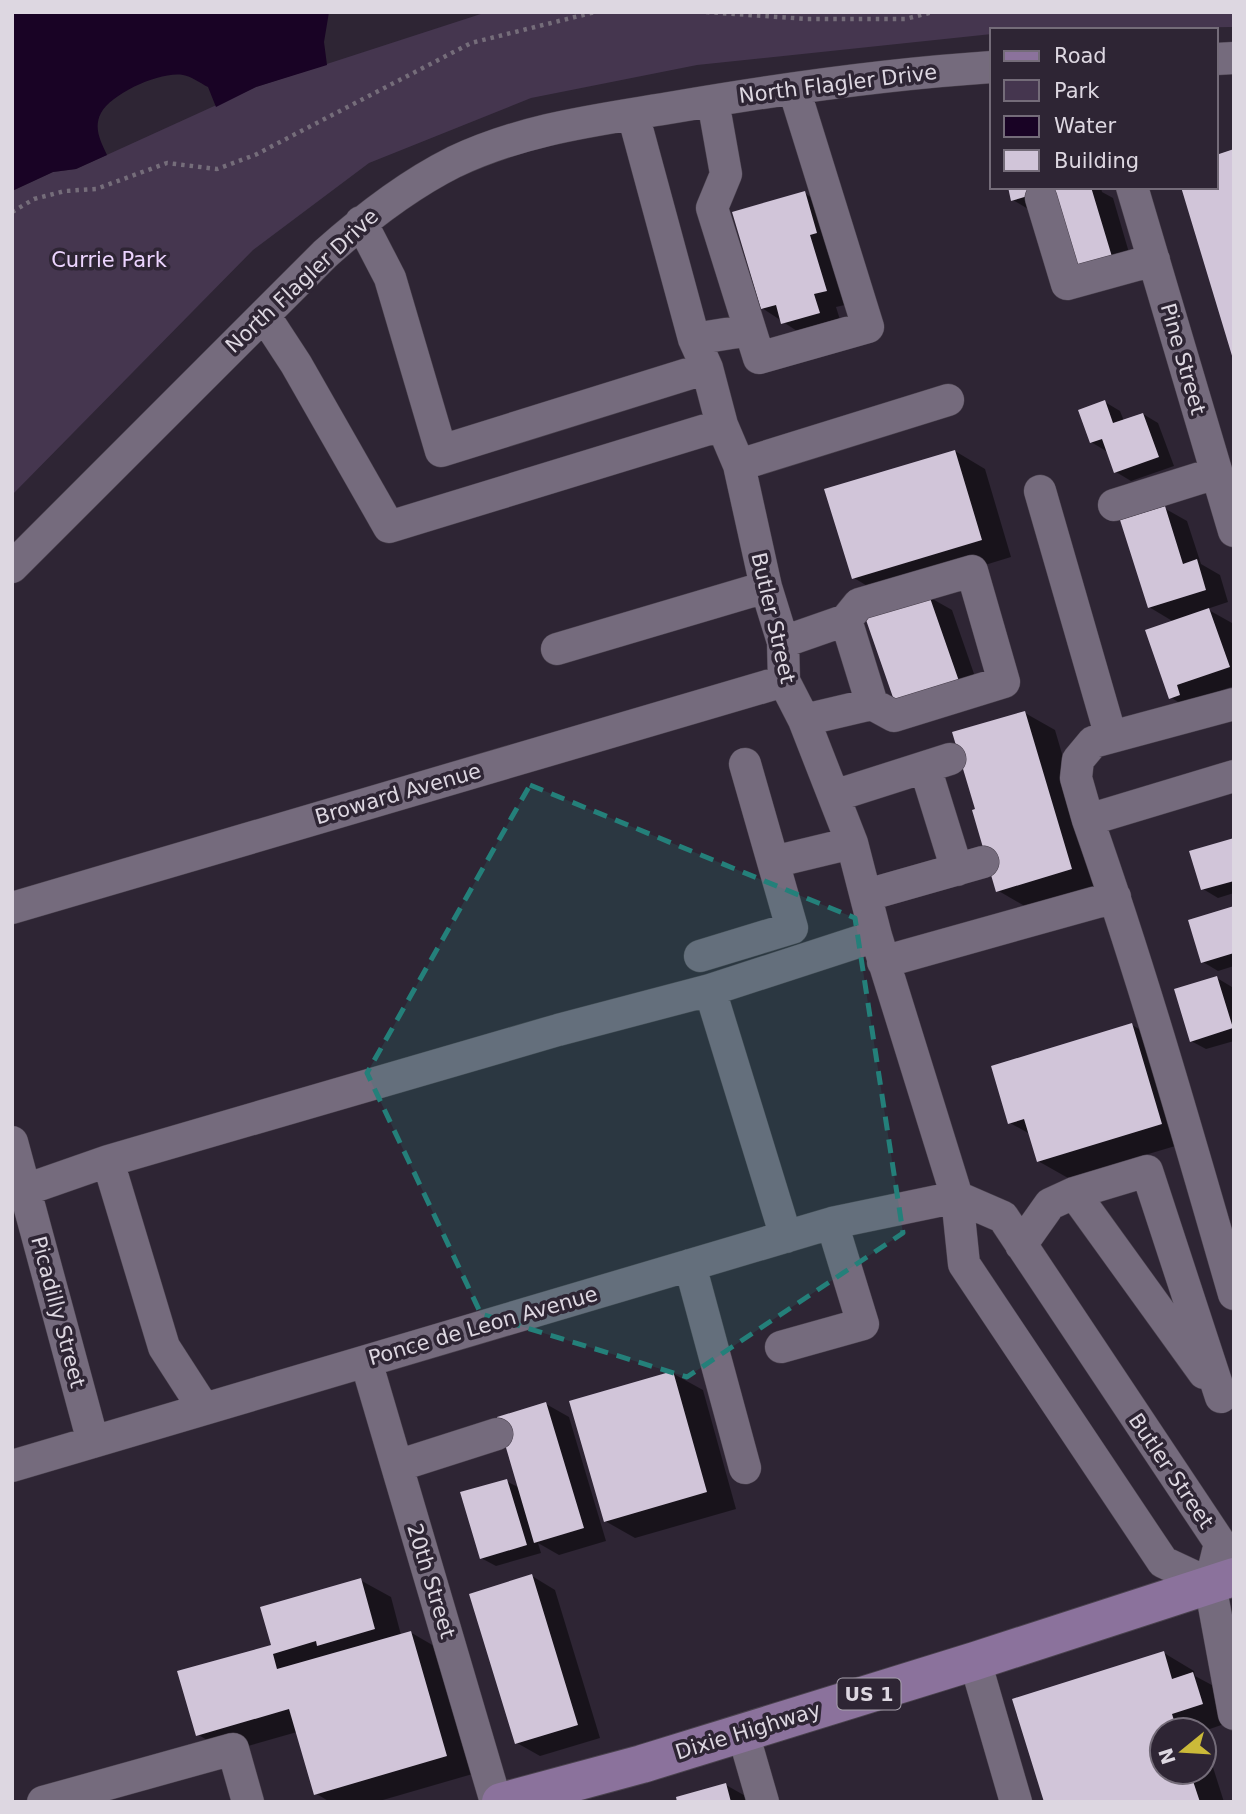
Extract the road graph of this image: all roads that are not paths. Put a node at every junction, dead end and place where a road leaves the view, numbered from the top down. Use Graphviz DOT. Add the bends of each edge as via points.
graph roads {
  1 [pos="990,66"];
  2 [pos="794,89"];
  3 [pos="713,101"];
  4 [pos="633,114"];
  5 [pos="1133,189"];
  6 [pos="1041,198"];
  7 [pos="361,222"];
  8 [pos="1154,260"];
  9 [pos="264,315"];
  10 [pos="750,330"];
  11 [pos="694,340"];
  12 [pos="707,368"];
  13 [pos="948,400"];
  14 [pos="722,425"];
  15 [pos="739,465"];
  16 [pos="1216,473"];
  17 [pos="1040,491"];
  18 [pos="1114,505"];
  19 [pos="1233,528"];
  20 [pos="12,567"];
  21 [pos="766,587"];
  22 [pos="846,620"];
  23 [pos="783,642"];
  24 [pos="557,649"];
  25 [pos="784,681"];
  26 [pos="872,704"];
  27 [pos="1234,704"];
  28 [pos="804,720"];
  29 [pos="1111,737"];
  30 [pos="745,764"];
  31 [pos="1234,776"];
  32 [pos="834,796"];
  33 [pos="1088,820"];
  34 [pos="852,843"];
  35 [pos="773,862"];
  36 [pos="867,895"];
  37 [pos="1115,897"];
  38 [pos="12,908"];
  39 [pos="879,949"];
  40 [pos="701,956"];
  41 [pos="710,990"];
  42 [pos="12,1142"];
  43 [pos="108,1161"];
  44 [pos="25,1190"];
  45 [pos="1074,1193"];
  46 [pos="957,1197"];
  47 [pos="832,1223"];
  48 [pos="786,1237"];
  49 [pos="1021,1245"];
  50 [pos="690,1265"];
  51 [pos="1234,1294"];
  52 [pos="781,1348"];
  53 [pos="366,1361"];
  54 [pos="204,1409"];
  55 [pos="497,1434"];
  56 [pos="93,1442"];
  57 [pos="12,1466"];
  58 [pos="397,1466"];
  59 [pos="745,1468"];
  60 [pos="1222,1580"];
  61 [pos="975,1661"];
  62 [pos="1230,1671"];
  63 [pos="1234,1714"];
  64 [pos="743,1733"];
  65 [pos="43,1802"];
  66 [pos="248,1802"];
  67 [pos="499,1802"];
  68 [pos="763,1802"];
  69 [pos="1016,1802"];
  1 -- 2 [label="street, North Flagler Drive"];
  2 -- 3 [label="street, North Flagler Drive"];
  2 -- 10 [label="street" via="868,327 759,358"];
  3 -- 4 [label="street, North Flagler Drive"];
  3 -- 10 [label="street" via="726,174 712,208"];
  4 -- 7 [label="street, North Flagler Drive" via="556,126 493,146 396,195"];
  4 -- 11 [label="street, Butler Street"];
  5 -- 8 [label="street, Pine Street"];
  6 -- 8 [label="street" via="1067,285"];
  7 -- 9 [label="street, North Flagler Drive"];
  7 -- 12 [label="street" via="390,278 441,451"];
  8 -- 16 [label="street, Pine Street"];
  9 -- 14 [label="street" via="389,527"];
  9 -- 20 [label="street, North Flagler Drive"];
  10 -- 11 [label="street"];
  11 -- 12 [label="street, Butler Street"];
  12 -- 14 [label="street, Butler Street"];
  13 -- 15 [label="street"];
  14 -- 15 [label="street, Butler Street"];
  15 -- 21 [label="street, Butler Street"];
  16 -- 18 [label="street"];
  16 -- 19 [label="street, Pine Street"];
  17 -- 29 [label="street"];
  21 -- 23 [label="street, Butler Street"];
  21 -- 24 [label="street"];
  22 -- 23 [label="street"];
  22 -- 26 [label="street"];
  22 -- 26 [label="street" via="859,604 972,570 1004,682 894,716"];
  23 -- 25 [label="street, Butler Street"];
  25 -- 28 [label="street, Butler Street"];
  25 -- 38 [label="street, Broward Avenue"];
  26 -- 28 [label="street"];
  27 -- 29 [label="street"];
  28 -- 32 [label="street, Butler Street"];
  29 -- 33 [label="street" via="1093,742 1079,760 1076,778"];
  30 -- 35 [label="street"];
  31 -- 33 [label="street"];
  32 -- 34 [label="street, Butler Street"];
  32 -- 36 [label="street" via="937,763 970,866"];
  33 -- 37 [label="street"];
  34 -- 35 [label="street"];
  34 -- 36 [label="street, Butler Street"];
  35 -- 40 [label="street" via="792,928"];
  36 -- 39 [label="street, Butler Street"];
  37 -- 39 [label="street"];
  37 -- 51 [label="street"];
  39 -- 41 [label="street"];
  39 -- 46 [label="street, Butler Street"];
  41 -- 43 [label="street"];
  41 -- 48 [label="street"];
  42 -- 44 [label="street, Picadilly Street"];
  43 -- 44 [label="street"];
  43 -- 54 [label="street" via="164,1347"];
  44 -- 56 [label="street, Picadilly Street"];
  45 -- 45 [label="street" via="1147,1171 1221,1397 1082,1204"];
  45 -- 49 [label="street" via="1050,1204"];
  46 -- 47 [label="street, Ponce de Leon Avenue"];
  46 -- 49 [label="street, Butler Street" via="1003,1217"];
  46 -- 60 [label="street, Butler Street" via="964,1264 1163,1562"];
  47 -- 48 [label="street, Ponce de Leon Avenue"];
  47 -- 52 [label="street" via="863,1324"];
  48 -- 50 [label="street, Ponce de Leon Avenue"];
  49 -- 60 [label="street, Butler Street" via="1220,1543"];
  50 -- 53 [label="street, Ponce de Leon Avenue"];
  50 -- 59 [label="street"];
  53 -- 54 [label="street, Ponce de Leon Avenue"];
  53 -- 58 [label="street, 20th Street"];
  54 -- 56 [label="street, Ponce de Leon Avenue"];
  55 -- 58 [label="street"];
  56 -- 57 [label="street, Ponce de Leon Avenue"];
  58 -- 67 [label="street, 20th Street"];
  60 -- 61 [label="main road, Dixie Highway / US 1"];
  60 -- 62 [label="street"];
  61 -- 64 [label="main road, Dixie Highway / US 1"];
  61 -- 69 [label="street"];
  62 -- 63 [label="street"];
  64 -- 67 [label="main road, Dixie Highway / US 1"];
  64 -- 68 [label="street"];
  65 -- 66 [label="street" via="233,1749"];
}
